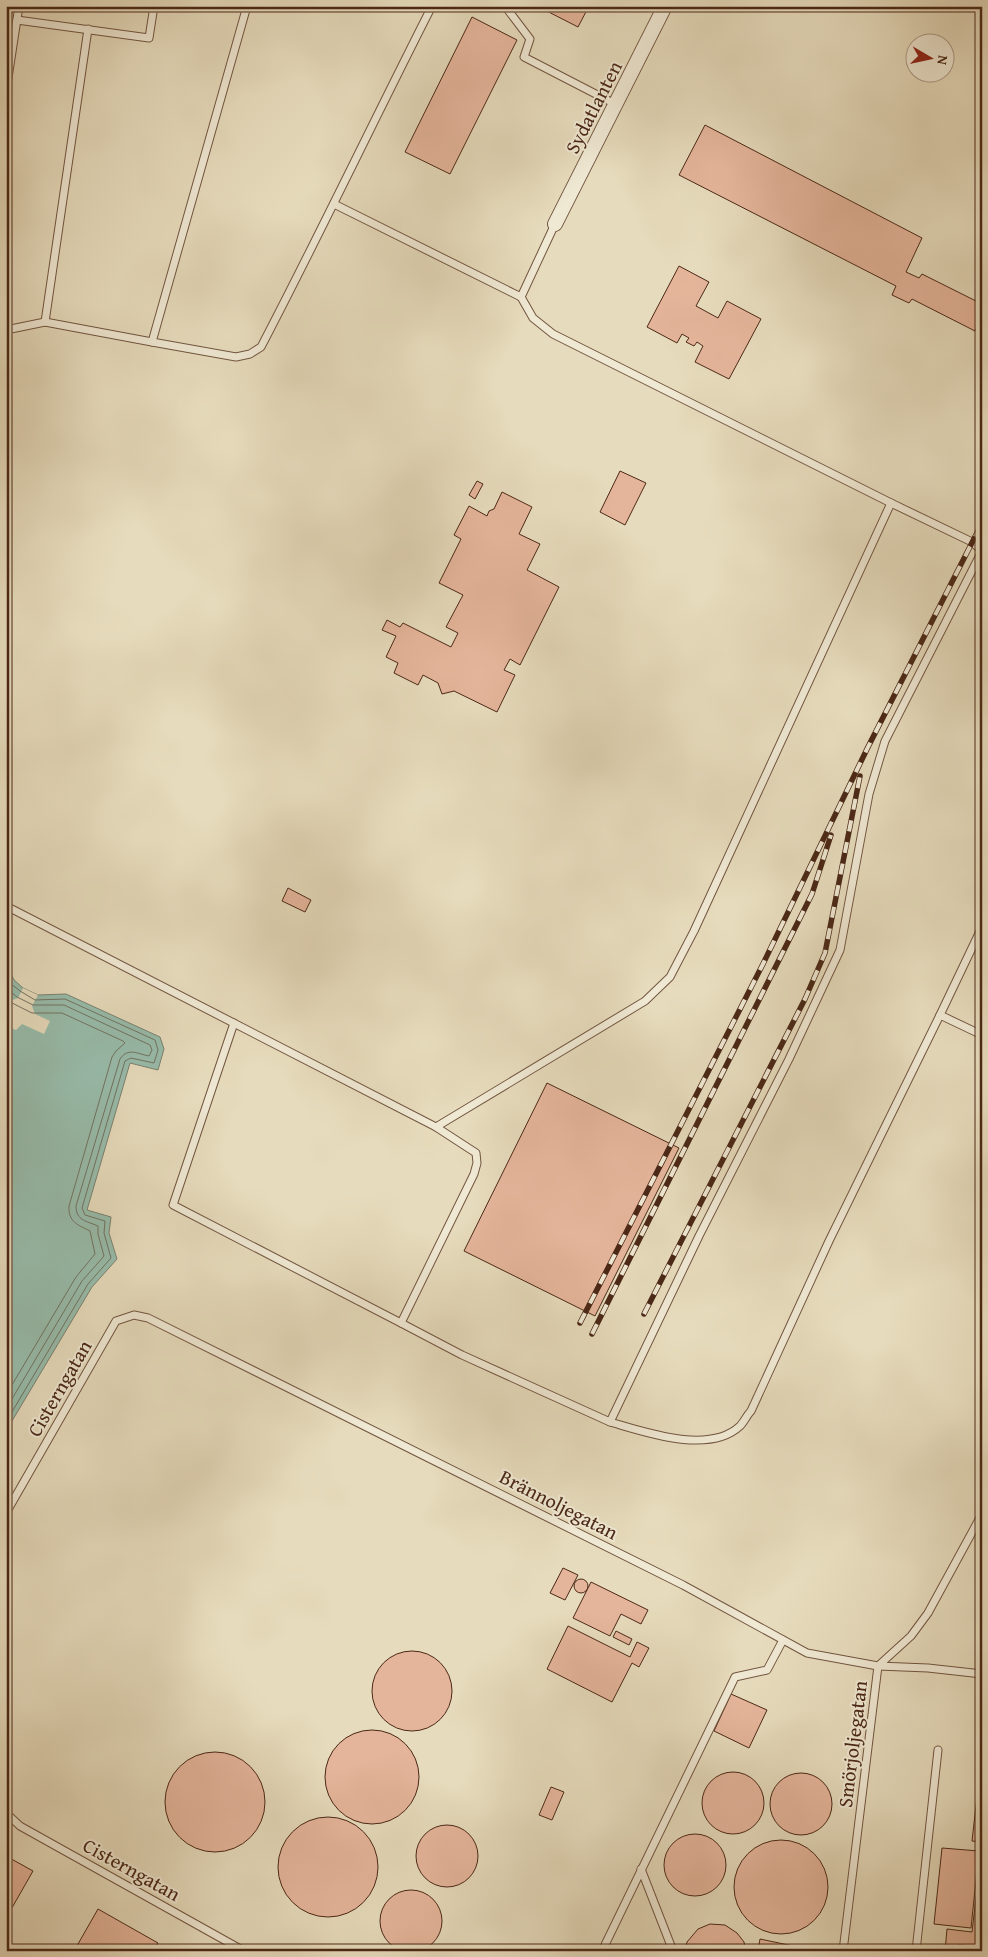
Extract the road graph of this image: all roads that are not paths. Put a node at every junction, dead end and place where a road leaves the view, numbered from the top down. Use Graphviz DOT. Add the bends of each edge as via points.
graph roads {
  1 [pos="19,6"];
  2 [pos="154,6"];
  3 [pos="246,6"];
  4 [pos="432,6"];
  5 [pos="505,6"];
  6 [pos="665,6"];
  7 [pos="17,20"];
  8 [pos="88,29"];
  9 [pos="6,91"];
  10 [pos="617,105"];
  11 [pos="334,204"];
  12 [pos="555,224"];
  13 [pos="521,297"];
  14 [pos="45,322"];
  15 [pos="6,330"];
  16 [pos="152,342"];
  17 [pos="891,503"];
  18 [pos="982,551"];
  19 [pos="6,906"];
  20 [pos="982,927"];
  21 [pos="940,1015"];
  22 [pos="234,1023"];
  23 [pos="982,1035"];
  24 [pos="436,1127"];
  25 [pos="134,1315"];
  26 [pos="401,1323"];
  27 [pos="610,1422"];
  28 [pos="6,1513"];
  29 [pos="982,1514"];
  30 [pos="783,1640"];
  31 [pos="878,1666"];
  32 [pos="982,1674"];
  33 [pos="938,1750"];
  34 [pos="6,1813"];
  35 [pos="641,1870"];
  36 [pos="244,1951"];
  37 [pos="602,1951"];
  38 [pos="673,1951"];
  39 [pos="844,1951"];
  40 [pos="916,1951"];
  1 -- 7 [label="lane"];
  2 -- 8 [label="lane" via="149,38"];
  3 -- 16 [label="lane"];
  4 -- 11 [label="lane"];
  5 -- 10 [label="lane" via="530,39 524,57"];
  6 -- 10 [label="street, Sydatlanten"];
  7 -- 8 [label="lane"];
  7 -- 9 [label="lane"];
  8 -- 14 [label="lane"];
  10 -- 12 [label="street, Sydatlanten"];
  11 -- 13 [label="lane"];
  11 -- 16 [label="lane" via="261,347 236,357"];
  12 -- 13 [label="lane"];
  13 -- 17 [label="lane" via="533,318 553,334"];
  14 -- 15 [label="lane"];
  14 -- 16 [label="lane"];
  17 -- 18 [label="lane" via="972,542"];
  17 -- 24 [label="lane" via="670,977 645,1001"];
  18 -- 27 [label="lane" via="886,741 869,794 840,950"];
  19 -- 22 [label="lane"];
  20 -- 21 [label="lane"];
  21 -- 23 [label="lane"];
  21 -- 27 [label="lane" via="740,1426 725,1435 696,1442 654,1435"];
  22 -- 24 [label="lane"];
  22 -- 26 [label="lane" via="173,1205"];
  24 -- 26 [label="lane" via="476,1153 477,1163"];
  25 -- 28 [label="lane, Cisterngatan" via="116,1321"];
  25 -- 30 [label="lane, Brännoljegatan" via="148,1318 536,1510"];
  26 -- 27 [label="lane" via="462,1355"];
  29 -- 31 [label="lane, Smörjoljegatan" via="928,1613 911,1636"];
  30 -- 31 [label="lane, Brännoljegatan" via="807,1653"];
  30 -- 35 [label="lane" via="767,1670 735,1677"];
  31 -- 32 [label="lane, Brännoljegatan"];
  31 -- 39 [label="lane, Smörjoljegatan"];
  33 -- 40 [label="lane"];
  34 -- 36 [label="lane, Cisterngatan" via="20,1826"];
  35 -- 37 [label="lane"];
  35 -- 38 [label="lane"];
}
